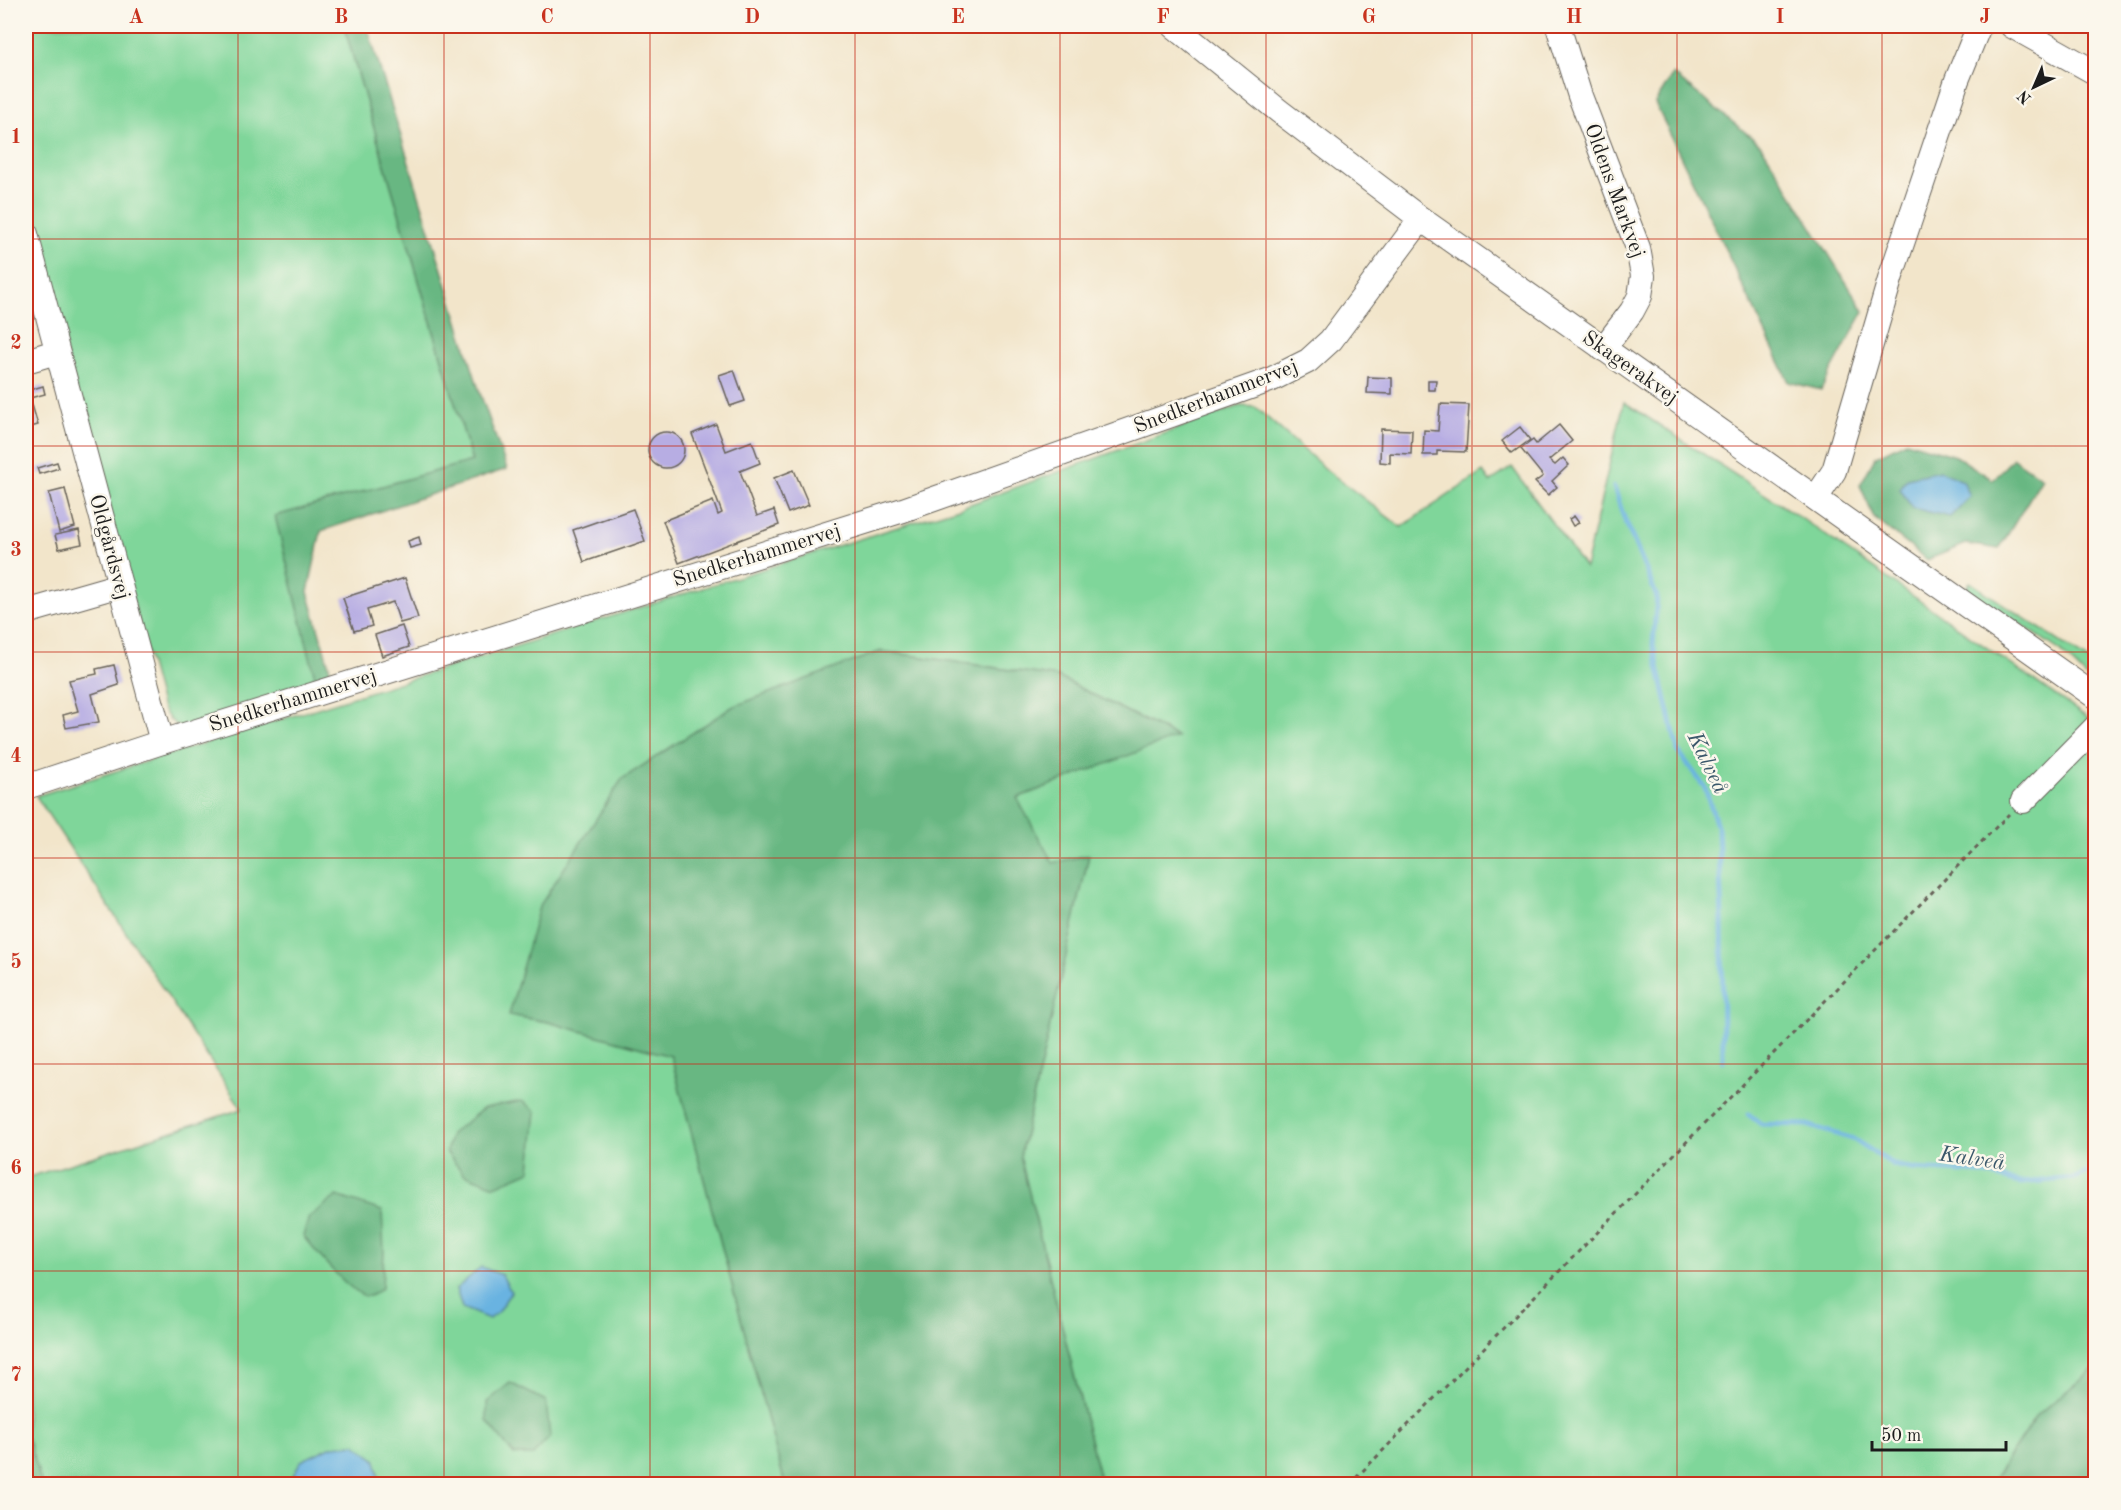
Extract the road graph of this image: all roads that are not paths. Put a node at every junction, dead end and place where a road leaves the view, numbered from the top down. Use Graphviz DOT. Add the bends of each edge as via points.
graph roads {
  1 [pos="1174,26"];
  2 [pos="1558,26"];
  3 [pos="1979,26"];
  4 [pos="2012,26"];
  5 [pos="2096,73"];
  6 [pos="1421,219"];
  7 [pos="26,234"];
  8 [pos="1603,349"];
  9 [pos="56,352"];
  10 [pos="26,361"];
  11 [pos="1816,498"];
  12 [pos="120,585"];
  13 [pos="26,612"];
  14 [pos="2096,697"];
  15 [pos="2096,727"];
  16 [pos="162,742"];
  17 [pos="26,787"];
  18 [pos="2023,801"];
  1 -- 6 [label="street, Skagerakvej"];
  2 -- 8 [label="street, Oldens Markvej" via="1580,96 1638,248 1643,276 1640,296 1632,311"];
  3 -- 11 [label="street" via="1891,276 1834,471"];
  4 -- 5 [label="street"];
  6 -- 8 [label="street, Skagerakvej"];
  6 -- 16 [label="street, Snedkerhammervej" via="1331,340 1308,361 1270,380 903,510"];
  7 -- 9 [label="street, Oldgårdsvej"];
  8 -- 11 [label="street, Skagerakvej"];
  9 -- 10 [label="street"];
  9 -- 12 [label="street, Oldgårdsvej"];
  11 -- 14 [label="street, Skagerakvej"];
  12 -- 13 [label="street"];
  12 -- 16 [label="street, Oldgårdsvej"];
  15 -- 18 [label="street"];
  16 -- 17 [label="street, Snedkerhammervej"];
}
